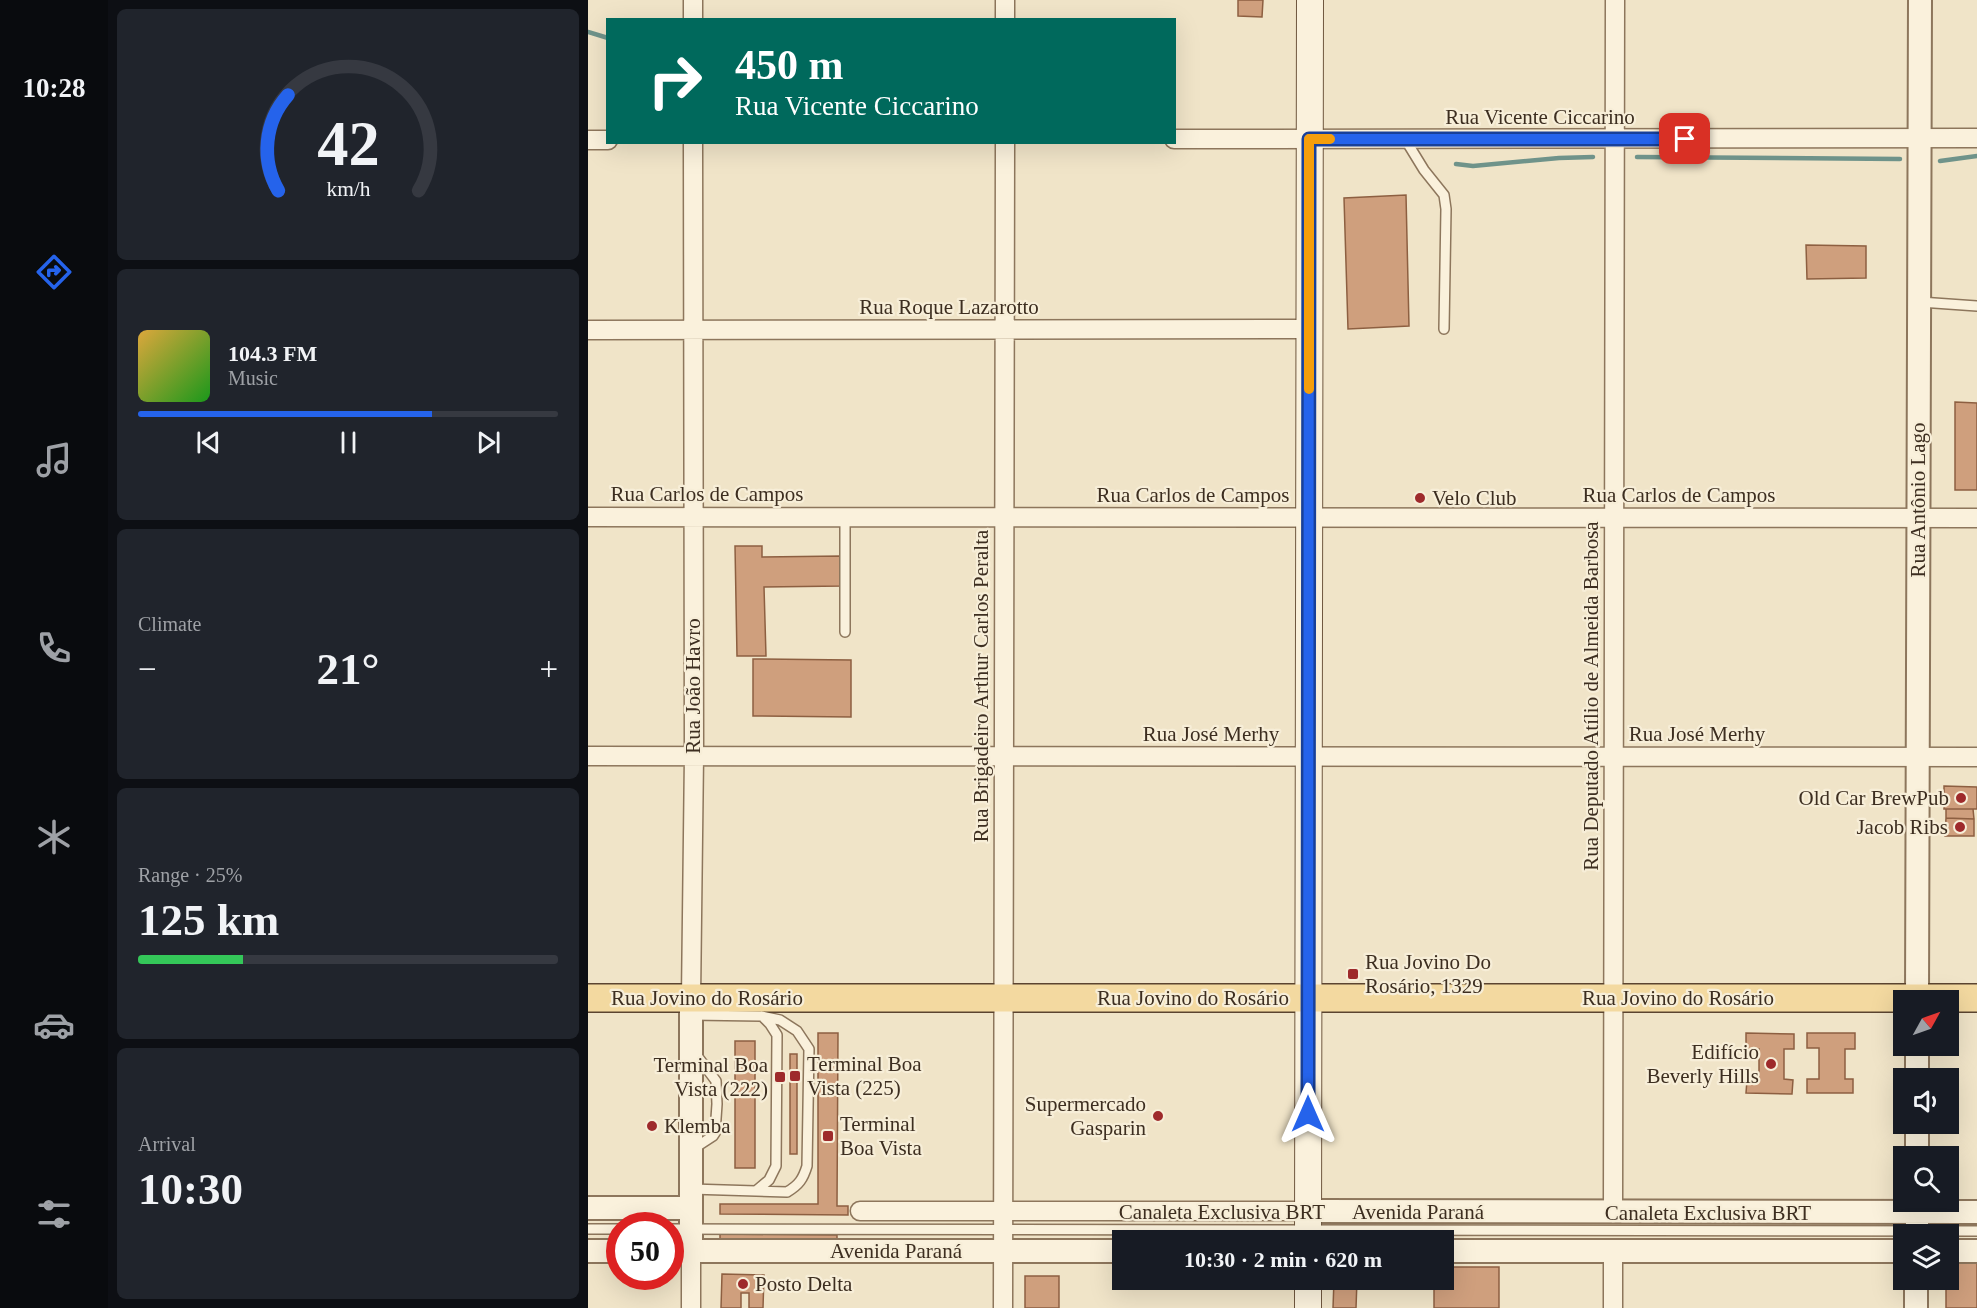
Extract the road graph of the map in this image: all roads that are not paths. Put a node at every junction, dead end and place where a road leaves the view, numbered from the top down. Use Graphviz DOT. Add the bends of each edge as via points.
graph roads {
  1 [pos="693,0"];
  2 [pos="1005,0"];
  3 [pos="1310,0"];
  4 [pos="1615,0"];
  5 [pos="1920,0"];
  6 [pos="693,18"];
  7 [pos="1005,18"];
  8 [pos="1919,138"];
  9 [pos="1977,138"];
  10 [pos="1309,139"];
  11 [pos="1405,139"];
  12 [pos="1614,139"];
  13 [pos="588,140"];
  14 [pos="606,140"];
  15 [pos="1176,140"];
  16 [pos="693,144"];
  17 [pos="1005,144"];
  18 [pos="1919,302"];
  19 [pos="1977,306"];
  20 [pos="1309,329"];
  21 [pos="1444,329"];
  22 [pos="588,330"];
  23 [pos="692,330"];
  24 [pos="1004,330"];
  25 [pos="588,517"];
  26 [pos="692,517"];
  27 [pos="845,517"];
  28 [pos="1004,517"];
  29 [pos="1309,517"];
  30 [pos="1614,517"];
  31 [pos="1918,518"];
  32 [pos="1977,518"];
  33 [pos="845,632"];
  34 [pos="694,755"];
  35 [pos="588,756"];
  36 [pos="1004,756"];
  37 [pos="1309,756"];
  38 [pos="1614,756"];
  39 [pos="1918,757"];
  40 [pos="1977,757"];
  41 [pos="1917,990"];
  42 [pos="588,998"];
  43 [pos="1004,998"];
  44 [pos="1308,998"];
  45 [pos="1613,998"];
  46 [pos="1959,998"];
  47 [pos="1977,998"];
  48 [pos="1893,999"];
  49 [pos="691,1006"];
  50 [pos="761,1016"];
  51 [pos="757,1190"];
  52 [pos="588,1208"];
  53 [pos="860,1211"];
  54 [pos="1003,1211"];
  55 [pos="609,1212"];
  56 [pos="1613,1212"];
  57 [pos="1977,1212"];
  58 [pos="1917,1220"];
  59 [pos="684,1226"];
  60 [pos="1308,1227"];
  61 [pos="588,1229"];
  62 [pos="606,1229"];
  63 [pos="1977,1231"];
  64 [pos="1003,1240"];
  65 [pos="1112,1250"];
  66 [pos="588,1251"];
  67 [pos="606,1251"];
  68 [pos="1454,1251"];
  69 [pos="1613,1251"];
  70 [pos="1893,1251"];
  71 [pos="1959,1251"];
  72 [pos="1977,1251"];
  73 [pos="1308,1290"];
  74 [pos="1916,1290"];
  75 [pos="691,1308"];
  76 [pos="1003,1308"];
  77 [pos="1308,1308"];
  78 [pos="1613,1308"];
  79 [pos="1916,1308"];
  1 -- 6 [label="street"];
  2 -- 7 [label="street"];
  3 -- 10 [label="main road"];
  4 -- 12 [label="street, Rua Deputado Atílio de Almeida Barbosa"];
  5 -- 8 [label="street, Rua Antônio Lago"];
  8 -- 9 [label="street, Rua Vicente Ciccarino"];
  8 -- 12 [label="street, Rua Vicente Ciccarino"];
  8 -- 18 [label="street, Rua Antônio Lago"];
  10 -- 11 [label="street, Rua Vicente Ciccarino"];
  10 -- 15 [label="street, Rua Vicente Ciccarino"];
  10 -- 20 [label="main road"];
  11 -- 12 [label="street, Rua Vicente Ciccarino"];
  11 -- 21 [label="lane" via="1444,195"];
  12 -- 30 [label="street, Rua Deputado Atílio de Almeida Barbosa"];
  13 -- 14 [label="street"];
  16 -- 23 [label="street, Rua João Havro"];
  17 -- 24 [label="street, Rua Brigadeiro Arthur Carlos Peralta"];
  18 -- 19 [label="lane"];
  18 -- 31 [label="street, Rua Antônio Lago"];
  20 -- 24 [label="street, Rua Roque Lazarotto"];
  20 -- 29 [label="main road"];
  22 -- 23 [label="street, Rua Roque Lazarotto"];
  23 -- 24 [label="street, Rua Roque Lazarotto"];
  23 -- 26 [label="street, Rua João Havro"];
  24 -- 28 [label="street, Rua Brigadeiro Arthur Carlos Peralta"];
  25 -- 26 [label="street, Rua Carlos de Campos"];
  26 -- 27 [label="street, Rua Carlos de Campos"];
  26 -- 34 [label="street, Rua João Havro"];
  27 -- 28 [label="street, Rua Carlos de Campos"];
  27 -- 33 [label="lane"];
  28 -- 29 [label="street, Rua Carlos de Campos"];
  28 -- 36 [label="street, Rua Brigadeiro Arthur Carlos Peralta"];
  29 -- 30 [label="street, Rua Carlos de Campos"];
  29 -- 37 [label="main road"];
  30 -- 31 [label="street, Rua Carlos de Campos"];
  30 -- 38 [label="street, Rua Deputado Atílio de Almeida Barbosa"];
  31 -- 32 [label="street, Rua Carlos de Campos"];
  31 -- 39 [label="street, Rua Antônio Lago"];
  34 -- 35 [label="street, Rua José Merhy"];
  34 -- 36 [label="street, Rua José Merhy"];
  34 -- 49 [label="street, Rua João Havro"];
  36 -- 37 [label="street, Rua José Merhy"];
  36 -- 43 [label="street, Rua Brigadeiro Arthur Carlos Peralta"];
  37 -- 38 [label="street, Rua José Merhy"];
  37 -- 44 [label="main road"];
  38 -- 39 [label="street, Rua José Merhy"];
  38 -- 45 [label="street, Rua Deputado Atílio de Almeida Barbosa"];
  39 -- 40 [label="street, Rua José Merhy"];
  39 -- 41 [label="street, Rua Antônio Lago"];
  42 -- 49 [label="main road, Rua Jovino do Rosário"];
  43 -- 44 [label="main road, Rua Jovino do Rosário"];
  43 -- 49 [label="main road, Rua Jovino do Rosário"];
  43 -- 54 [label="street, Rua Brigadeiro Arthur Carlos Peralta"];
  44 -- 45 [label="main road, Rua Jovino do Rosário"];
  44 -- 60 [label="main road"];
  45 -- 48 [label="main road, Rua Jovino do Rosário"];
  45 -- 56 [label="street, Rua Deputado Atílio de Almeida Barbosa"];
  46 -- 47 [label="main road, Rua Jovino do Rosário"];
  49 -- 50 [label="lane"];
  49 -- 59 [label="street, Rua João Havro" via="691,1150"];
  50 -- 51 [label="lane" via="777,1035 776,1166 769,1180"];
  50 -- 51 [label="lane" via="780,1020 797,1031 809,1049 807,1166 804,1178 787,1192"];
  51 -- 59 [label="lane"];
  52 -- 55 [label="street, Avenida Paraná"];
  53 -- 54 [label="street, Avenida Paraná"];
  54 -- 60 [label="street, Avenida Paraná"];
  54 -- 64 [label="street, Rua Brigadeiro Arthur Carlos Peralta"];
  56 -- 58 [label="street, Avenida Paraná"];
  56 -- 60 [label="street, Avenida Paraná"];
  57 -- 58 [label="street, Avenida Paraná"];
  58 -- 60 [label="lane, Canaleta Exclusiva BRT"];
  58 -- 63 [label="lane, Canaleta Exclusiva BRT"];
  59 -- 64 [label="street, Avenida Paraná"];
  59 -- 64 [label="lane, Canaleta Exclusiva BRT" via="827,1229"];
  59 -- 75 [label="street"];
  60 -- 64 [label="lane, Canaleta Exclusiva BRT"];
  61 -- 62 [label="lane"];
  64 -- 65 [label="street, Avenida Paraná"];
  64 -- 76 [label="street, Rua Brigadeiro Arthur Carlos Peralta"];
  66 -- 67 [label="street"];
  68 -- 69 [label="street, Avenida Paraná"];
  69 -- 70 [label="street, Avenida Paraná"];
  69 -- 78 [label="street"];
  71 -- 72 [label="street"];
  73 -- 77 [label="main road"];
  74 -- 79 [label="street"];
}
